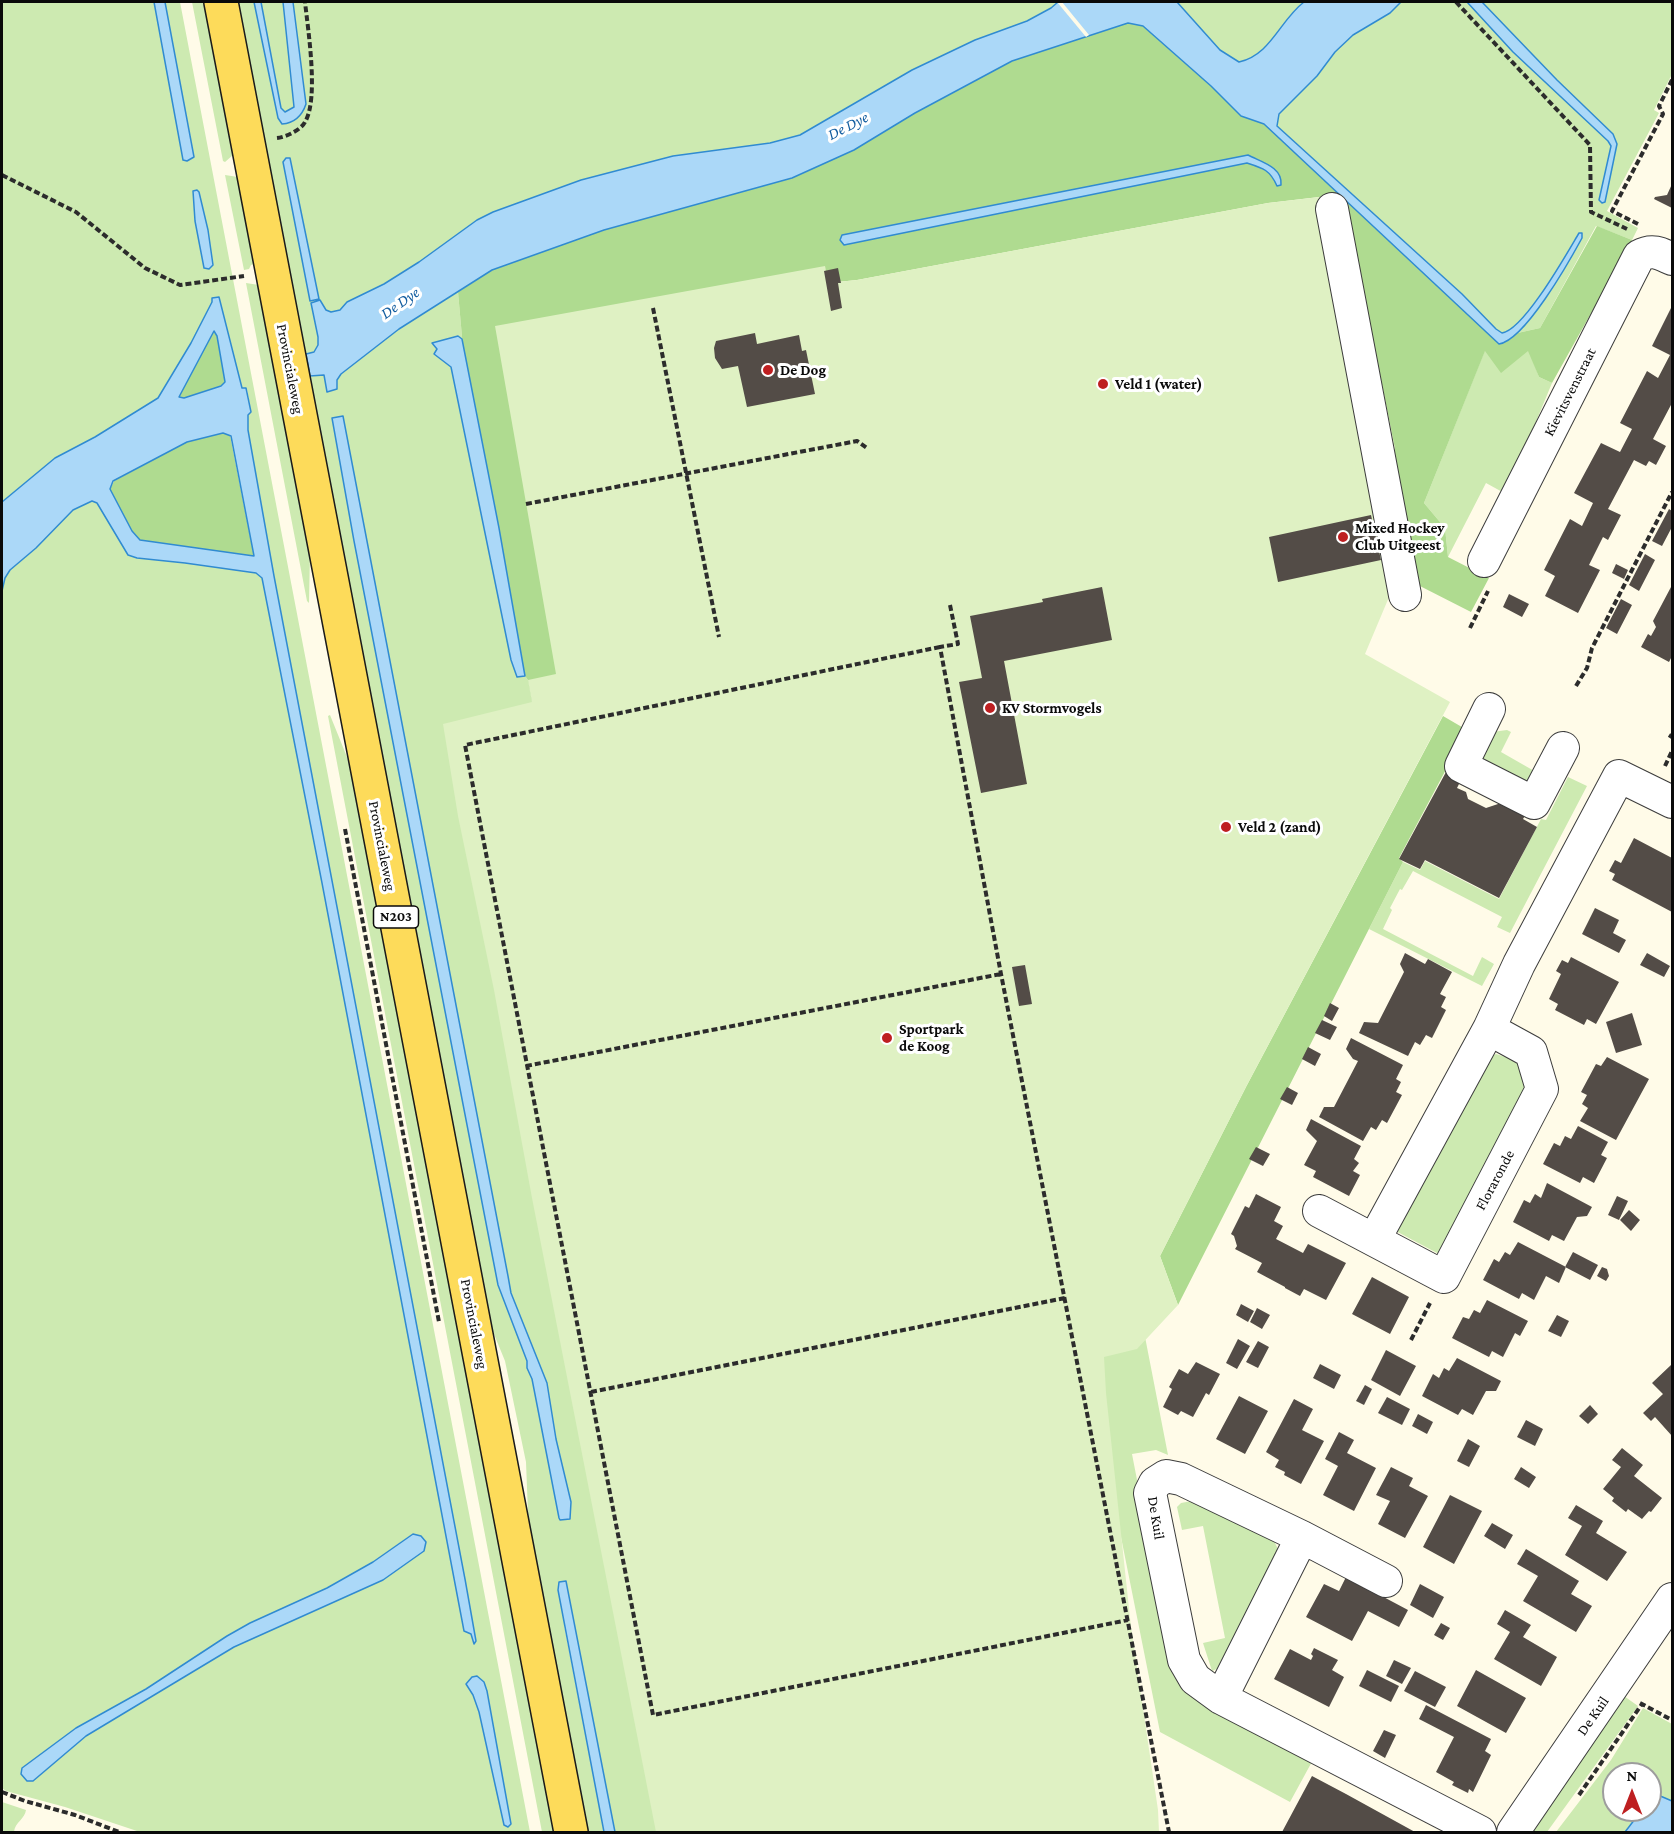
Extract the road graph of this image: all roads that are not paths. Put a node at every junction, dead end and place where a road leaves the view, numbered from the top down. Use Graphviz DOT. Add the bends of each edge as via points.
graph roads {
  1 [pos="221,2"];
  2 [pos="1332,209"];
  3 [pos="1672,259"];
  4 [pos="1484,561"];
  5 [pos="1405,595"];
  6 [pos="1489,709"];
  7 [pos="1563,748"];
  8 [pos="1672,802"];
  9 [pos="1489,1029"];
  10 [pos="1319,1211"];
  11 [pos="1374,1240"];
  12 [pos="1302,1537"];
  13 [pos="1386,1581"];
  14 [pos="1672,1599"];
  15 [pos="1221,1698"];
  16 [pos="571,1833"];
  17 [pos="1480,1833"];
  18 [pos="1513,1833"];
  1 -- 16 [label="main road, Provincialeweg / N203"];
  2 -- 5 [label="street"];
  3 -- 4 [label="street, Kievitsvenstraat" via="1659,252 1639,256"];
  6 -- 7 [label="street" via="1461,766 1534,803"];
  8 -- 9 [label="street" via="1619,776 1519,964"];
  9 -- 11 [label="street"];
  9 -- 11 [label="street, Floraronde" via="1532,1052 1542,1089 1444,1277"];
  10 -- 11 [label="street"];
  12 -- 13 [label="street, De Kuil"];
  12 -- 15 [label="street"];
  12 -- 15 [label="street, De Kuil" via="1181,1479 1166,1476 1155,1483 1150,1493 1184,1660 1195,1679"];
  14 -- 18 [label="street, De Kuil"];
  15 -- 17 [label="street, De Kuil"];
}
